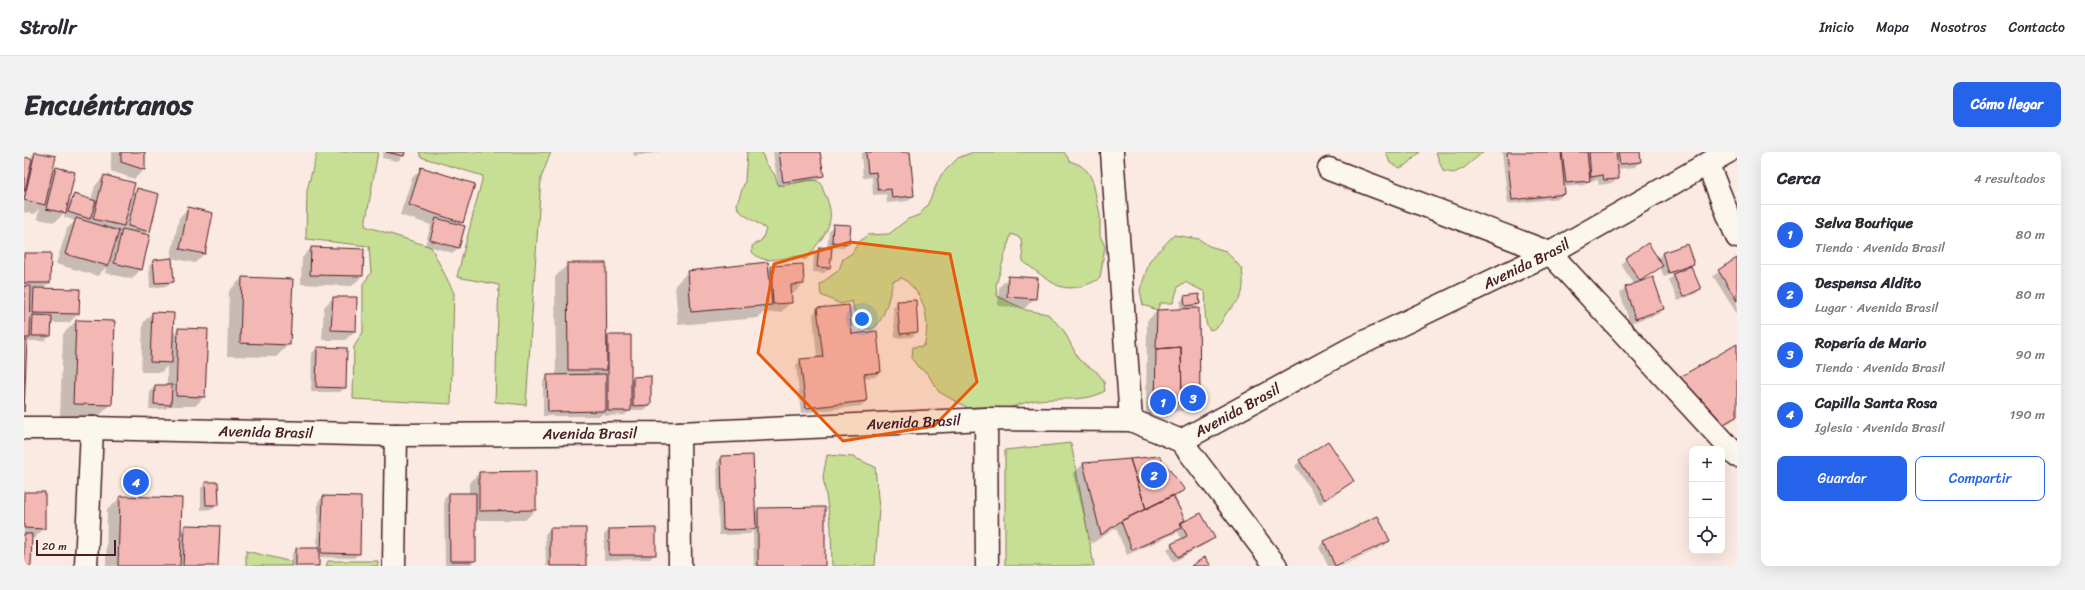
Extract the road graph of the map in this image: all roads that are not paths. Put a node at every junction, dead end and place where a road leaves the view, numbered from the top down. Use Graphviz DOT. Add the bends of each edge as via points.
graph roads {
  1 [pos="1112,152"];
  2 [pos="1722,156"];
  3 [pos="1328,169"];
  4 [pos="1737,236"];
  5 [pos="1550,253"];
  6 [pos="986,419"];
  7 [pos="1132,420"];
  8 [pos="24,428"];
  9 [pos="92,428"];
  10 [pos="679,433"];
  11 [pos="396,435"];
  12 [pos="1181,441"];
  13 [pos="1737,456"];
  14 [pos="86,566"];
  15 [pos="394,566"];
  16 [pos="680,566"];
  17 [pos="987,566"];
  18 [pos="1276,566"];
  1 -- 7 [label="street"];
  2 -- 4 [label="street"];
  2 -- 5 [label="street, Avenida Brasil"];
  3 -- 5 [label="street"];
  5 -- 12 [label="street, Avenida Brasil" via="1352,348"];
  5 -- 13 [label="street"];
  6 -- 7 [label="street, Avenida Brasil"];
  6 -- 10 [label="street, Avenida Brasil"];
  6 -- 17 [label="street"];
  7 -- 12 [label="street, Avenida Brasil"];
  8 -- 9 [label="street, Avenida Brasil"];
  9 -- 11 [label="street, Avenida Brasil"];
  9 -- 14 [label="street"];
  10 -- 11 [label="street, Avenida Brasil"];
  10 -- 16 [label="street"];
  11 -- 15 [label="street"];
  12 -- 18 [label="street"];
}
